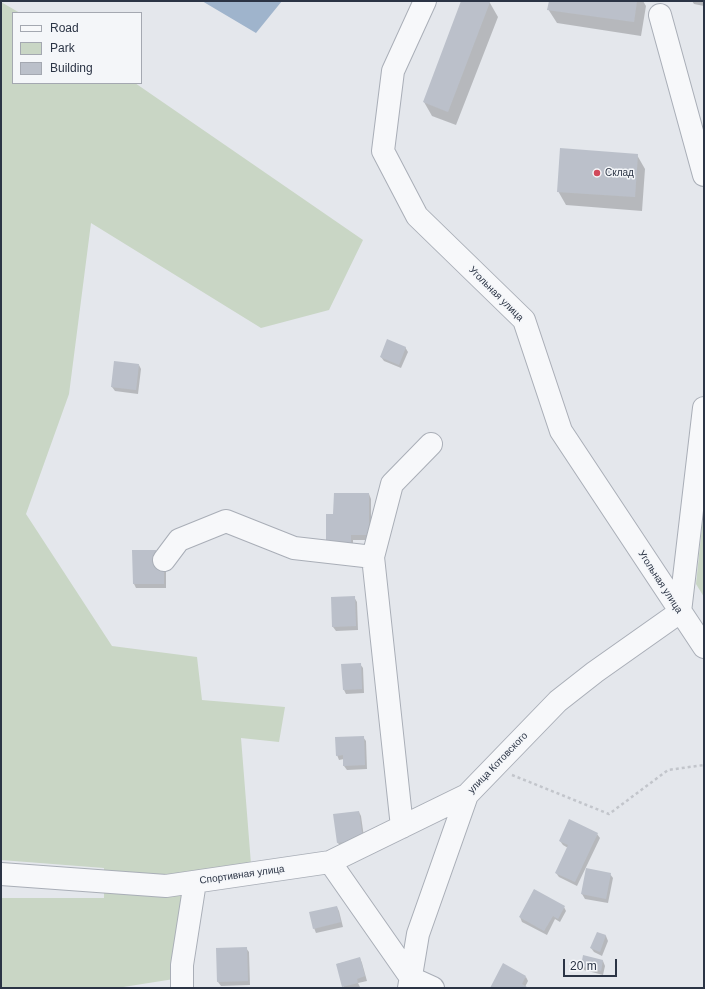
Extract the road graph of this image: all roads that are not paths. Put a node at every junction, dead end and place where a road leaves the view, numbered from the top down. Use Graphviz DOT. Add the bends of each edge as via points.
graph roads {
  1 [pos="425,1"];
  2 [pos="660,15"];
  3 [pos="704,175"];
  4 [pos="703,420"];
  5 [pos="431,444"];
  6 [pos="373,557"];
  7 [pos="164,560"];
  8 [pos="680,612"];
  9 [pos="704,647"];
  10 [pos="467,795"];
  11 [pos="402,827"];
  12 [pos="330,862"];
  13 [pos="1,874"];
  14 [pos="195,882"];
  15 [pos="410,983"];
  16 [pos="182,988"];
  17 [pos="433,988"];
  1 -- 8 [label="street, Угольная улица" via="393,72 383,150 417,216 524,320 561,431"];
  2 -- 3 [label="street"];
  4 -- 8 [label="street"];
  5 -- 6 [label="street" via="392,484"];
  6 -- 7 [label="street" via="294,548 226,521 179,540"];
  6 -- 11 [label="street"];
  8 -- 9 [label="street, Угольная улица"];
  8 -- 10 [label="street, улица Котовского" via="594,672 558,701"];
  10 -- 11 [label="street, Спортивная улица"];
  10 -- 15 [label="street, улица Котовского" via="418,934"];
  11 -- 12 [label="street, Спортивная улица"];
  12 -- 14 [label="street, Спортивная улица"];
  12 -- 15 [label="street"];
  13 -- 14 [label="street, Спортивная улица" via="166,886"];
  14 -- 16 [label="street" via="182,965"];
  15 -- 17 [label="street"];
}
